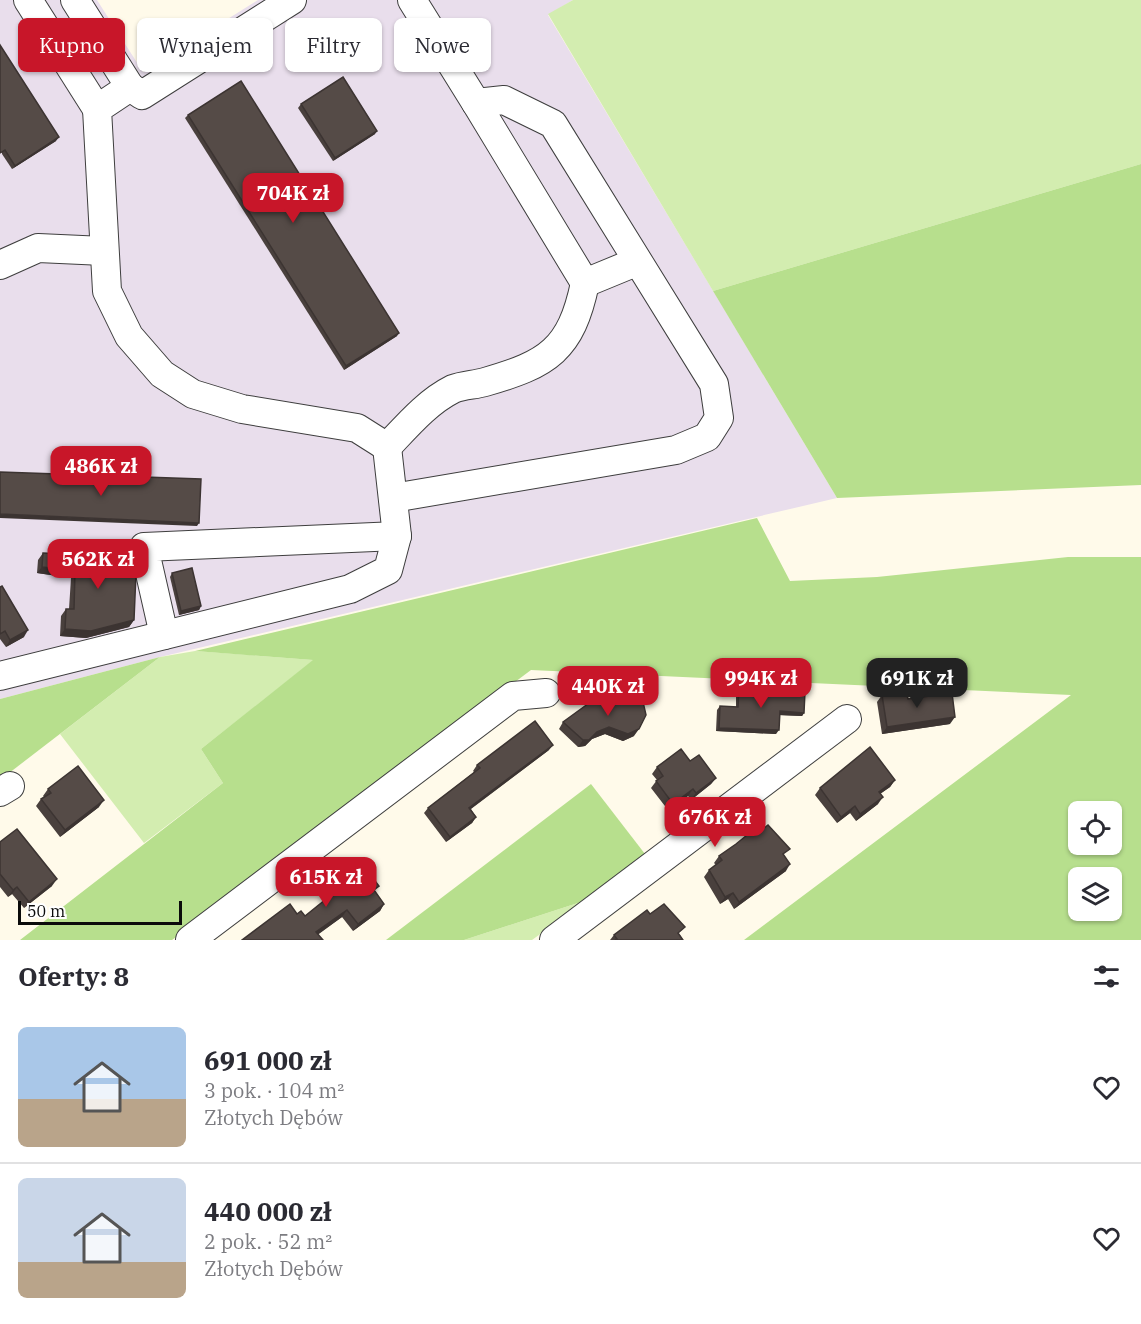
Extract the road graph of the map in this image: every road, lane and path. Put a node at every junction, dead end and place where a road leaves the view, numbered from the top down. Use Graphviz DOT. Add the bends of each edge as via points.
graph roads {
  1 [pos="28,0"];
  2 [pos="75,0"];
  3 [pos="292,0"];
  4 [pos="412,0"];
  5 [pos="130,87"];
  6 [pos="476,103"];
  7 [pos="97,109"];
  8 [pos="104,251"];
  9 [pos="636,262"];
  10 [pos="0,266"];
  11 [pos="585,283"];
  12 [pos="387,447"];
  13 [pos="393,498"];
  14 [pos="397,536"];
  15 [pos="164,635"];
  16 [pos="0,676"];
  17 [pos="546,693"];
  18 [pos="847,719"];
  19 [pos="190,940"];
  20 [pos="554,940"];
  1 -- 7 [label="street"];
  2 -- 5 [label="street"];
  3 -- 5 [label="street" via="142,95"];
  4 -- 6 [label="street"];
  5 -- 7 [label="street"];
  6 -- 9 [label="street" via="504,100 553,124"];
  6 -- 11 [label="street"];
  7 -- 8 [label="street"];
  8 -- 10 [label="street" via="38,248"];
  8 -- 12 [label="street" via="107,291 129,336 162,374 194,394 242,409 357,428"];
  9 -- 11 [label="street"];
  9 -- 13 [label="street" via="714,384 719,418 707,437 676,450"];
  11 -- 12 [label="street" via="579,314 553,353 527,369 455,388 429,404"];
  12 -- 13 [label="street"];
  13 -- 14 [label="street"];
  14 -- 15 [label="street" via="388,570 374,579 350,589"];
  14 -- 15 [label="street" via="144,547"];
  15 -- 16 [label="street"];
  17 -- 19 [label="street" via="513,696"];
  18 -- 20 [label="street"];
}
